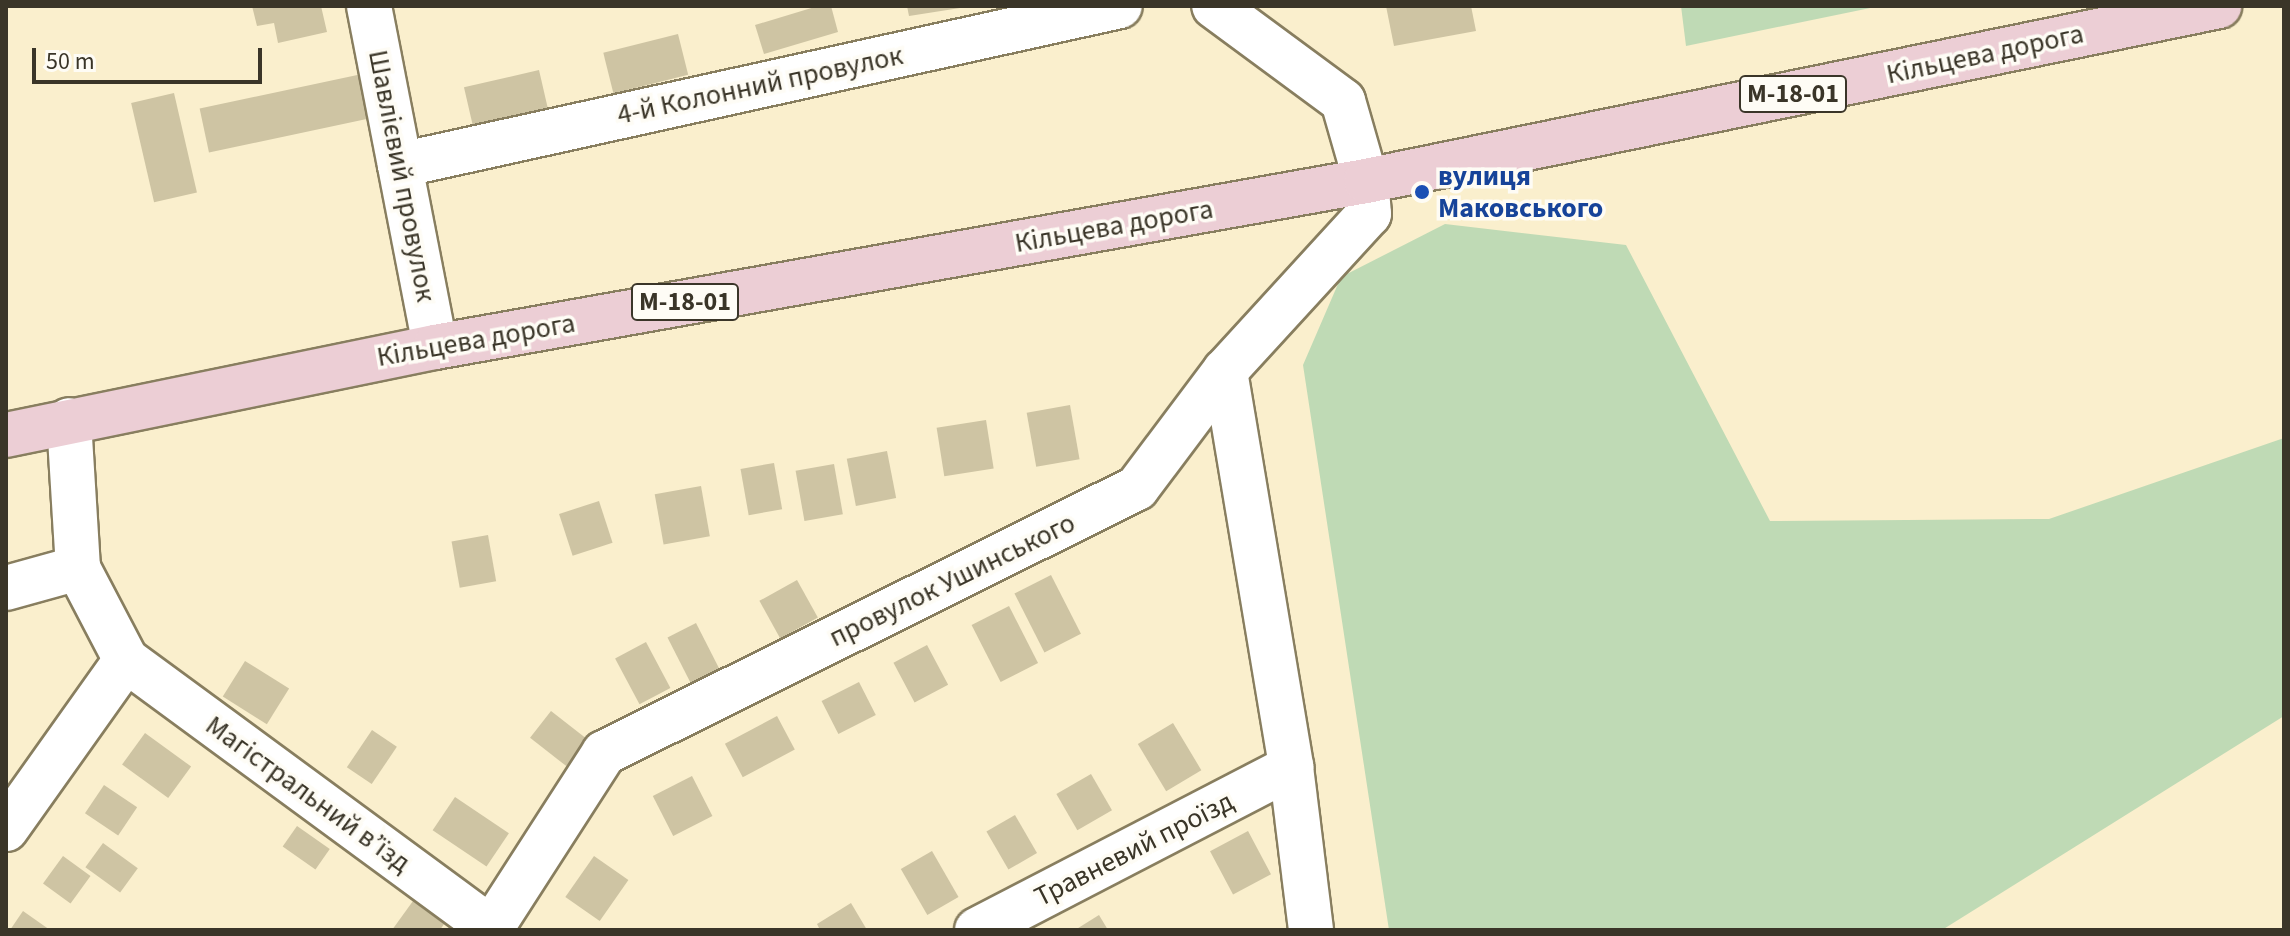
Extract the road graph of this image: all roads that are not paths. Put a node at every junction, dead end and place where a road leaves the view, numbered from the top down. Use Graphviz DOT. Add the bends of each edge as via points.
graph roads {
  1 [pos="369,6"];
  2 [pos="1120,6"];
  3 [pos="1214,6"];
  4 [pos="2219,6"];
  5 [pos="400,165"];
  6 [pos="1366,181"];
  7 [pos="435,347"];
  8 [pos="1225,371"];
  9 [pos="69,420"];
  10 [pos="6,435"];
  11 [pos="78,568"];
  12 [pos="6,588"];
  13 [pos="126,660"];
  14 [pos="1291,767"];
  15 [pos="6,829"];
  16 [pos="490,929"];
  17 [pos="977,930"];
  18 [pos="1311,930"];
  1 -- 5 [label="street, Шавлієвий провулок"];
  2 -- 5 [label="street, 4-й Колонний провулок"];
  3 -- 6 [label="street" via="1343,101"];
  4 -- 6 [label="highway, Кільцева дорога / М-18-01"];
  5 -- 7 [label="street, Шавлієвий провулок"];
  6 -- 7 [label="highway, Кільцева дорога / М-18-01"];
  6 -- 8 [label="street, провулок Ушинського" via="1369,214"];
  7 -- 9 [label="highway, Кільцева дорога / М-18-01"];
  8 -- 14 [label="street"];
  8 -- 16 [label="street, провулок Ушинського" via="1137,488 604,753"];
  9 -- 10 [label="highway, Кільцева дорога / М-18-01"];
  9 -- 11 [label="street"];
  11 -- 12 [label="street"];
  11 -- 13 [label="street"];
  13 -- 15 [label="street"];
  13 -- 16 [label="street, Магістральний в’їзд"];
  14 -- 17 [label="street, Травневий проїзд"];
  14 -- 18 [label="street"];
}
